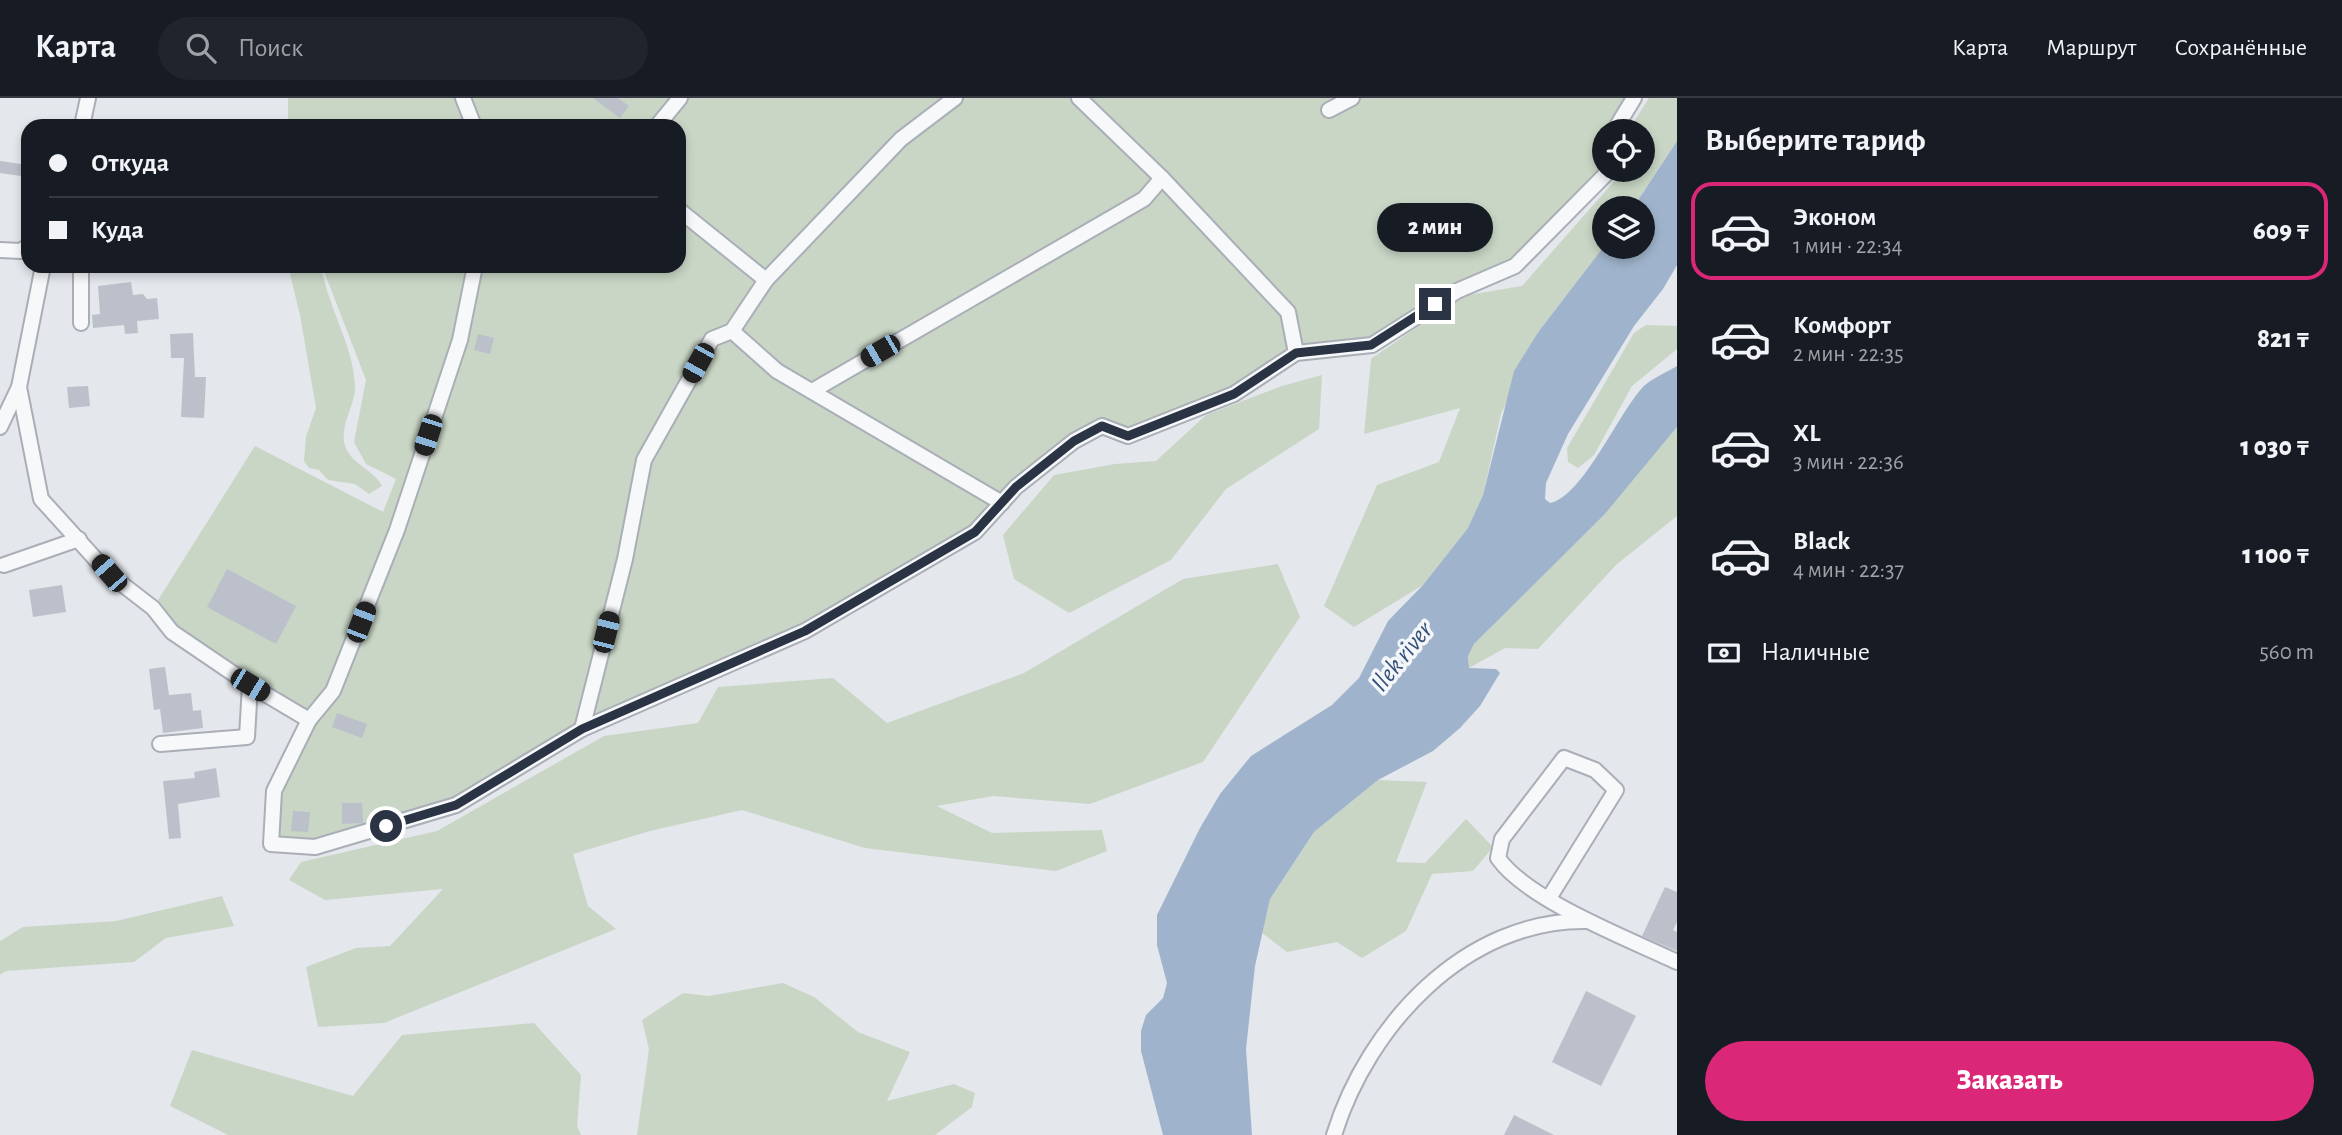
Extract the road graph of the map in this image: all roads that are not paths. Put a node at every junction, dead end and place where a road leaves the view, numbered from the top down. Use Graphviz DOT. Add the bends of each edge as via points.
graph roads {
  1 [pos="88,98"];
  2 [pos="463,98"];
  3 [pos="680,98"];
  4 [pos="955,98"];
  5 [pos="1079,98"];
  6 [pos="1352,98"];
  7 [pos="1634,98"];
  8 [pos="1329,110"];
  9 [pos="84,119"];
  10 [pos="471,119"];
  11 [pos="663,119"];
  12 [pos="1621,119"];
  13 [pos="1162,178"];
  14 [pos="1598,182"];
  15 [pos="686,216"];
  16 [pos="0,250"];
  17 [pos="21,251"];
  18 [pos="42,273"];
  19 [pos="81,273"];
  20 [pos="474,273"];
  21 [pos="766,280"];
  22 [pos="81,323"];
  23 [pos="732,331"];
  24 [pos="1296,353"];
  25 [pos="19,387"];
  26 [pos="812,391"];
  27 [pos="3,412"];
  28 [pos="0,427"];
  29 [pos="1002,503"];
  30 [pos="79,539"];
  31 [pos="4,565"];
  32 [pos="250,685"];
  33 [pos="309,720"];
  34 [pos="582,729"];
  35 [pos="160,744"];
  36 [pos="1549,898"];
  37 [pos="1589,921"];
  38 [pos="1677,962"];
  39 [pos="1334,1135"];
  1 -- 9 [label="lane"];
  2 -- 10 [label="lane"];
  3 -- 11 [label="lane"];
  4 -- 21 [label="lane" via="901,139"];
  5 -- 13 [label="lane"];
  6 -- 8 [label="lane"];
  7 -- 12 [label="lane"];
  13 -- 24 [label="lane" via="1288,312"];
  13 -- 26 [label="lane" via="1144,199"];
  14 -- 24 [label="lane" via="1516,266 1457,290 1371,345"];
  15 -- 21 [label="lane"];
  16 -- 17 [label="lane"];
  18 -- 25 [label="lane"];
  19 -- 22 [label="lane"];
  20 -- 33 [label="lane" via="460,340 397,530 333,691"];
  21 -- 23 [label="lane"];
  23 -- 26 [label="lane" via="777,371"];
  23 -- 34 [label="lane" via="712,339 644,460 625,559"];
  24 -- 29 [label="lane" via="1234,394 1128,436 1102,426 1074,441"];
  25 -- 27 [label="lane"];
  25 -- 30 [label="lane" via="40,499"];
  26 -- 29 [label="lane"];
  27 -- 28 [label="lane"];
  29 -- 34 [label="lane" via="975,532 805,631"];
  30 -- 31 [label="lane"];
  30 -- 32 [label="lane" via="109,573 153,608 172,632"];
  32 -- 33 [label="lane"];
  32 -- 35 [label="lane" via="247,737"];
  33 -- 34 [label="lane" via="274,791 271,844 315,847 456,805"];
  36 -- 36 [label="lane" via="1616,790 1595,770 1564,758 1502,839 1498,858 1508,873"];
  36 -- 37 [label="lane"];
  37 -- 38 [label="lane"];
  37 -- 39 [label="lane" via="1559,920 1511,933 1444,970 1399,1014 1344,1102"];
}
